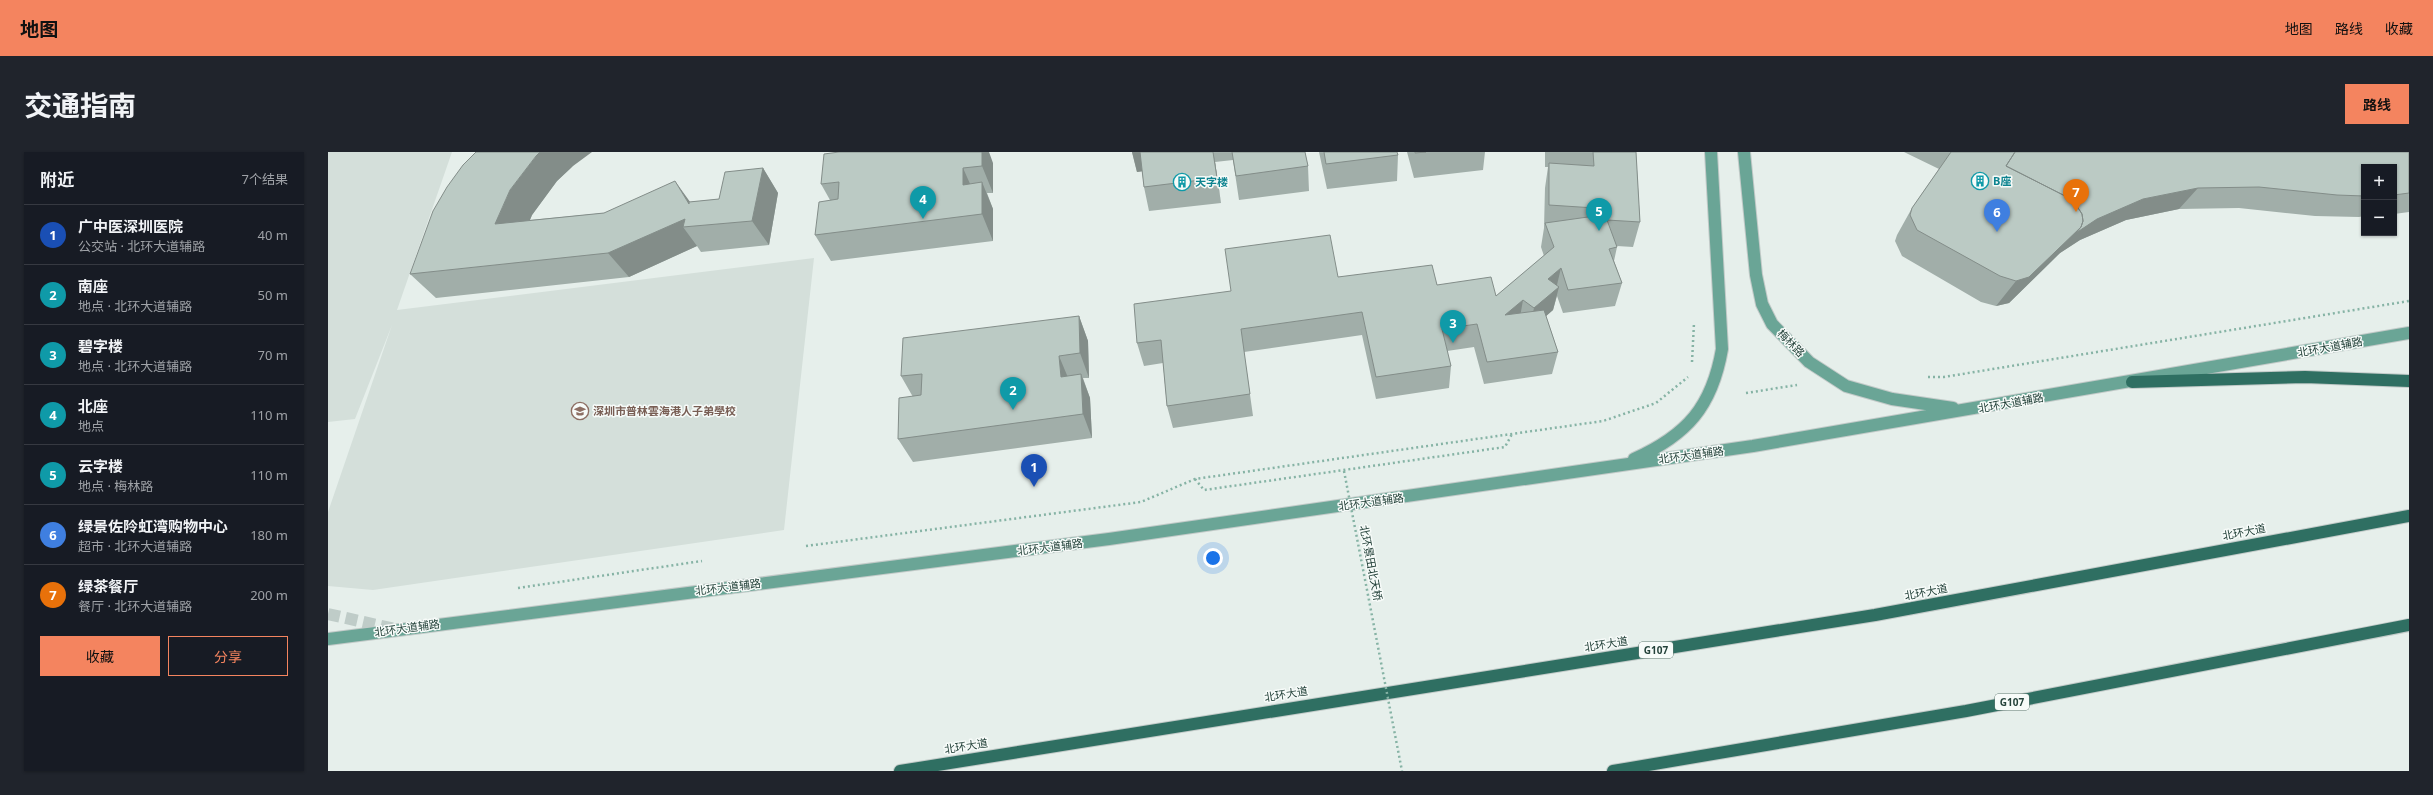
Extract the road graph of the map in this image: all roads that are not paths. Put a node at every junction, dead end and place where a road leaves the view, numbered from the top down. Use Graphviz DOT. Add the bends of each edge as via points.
graph roads {
  1 [pos="1711,152"];
  2 [pos="1744,152"];
  3 [pos="2409,333"];
  4 [pos="2409,381"];
  5 [pos="2132,382"];
  6 [pos="1976,409"];
  7 [pos="1614,466"];
  8 [pos="2409,516"];
  9 [pos="2409,625"];
  10 [pos="328,639"];
  11 [pos="900,771"];
  12 [pos="1613,771"];
  1 -- 7 [label="main road" via="1722,349 1720,367 1703,410 1680,434 1648,453"];
  2 -- 6 [label="main road, 梅林路" via="1756,275 1762,304 1772,324 1809,362 1846,386 1892,400"];
  3 -- 5 [label="main road, 北环大道辅路"];
  4 -- 5 [label="highway" via="2312,377"];
  5 -- 6 [label="main road, 北环大道辅路"];
  6 -- 7 [label="main road, 北环大道辅路"];
  7 -- 10 [label="main road, 北环大道辅路" via="1109,539"];
  8 -- 11 [label="highway, 北环大道 / G107" via="1875,615"];
  9 -- 12 [label="highway, G107" via="1966,711"];
}
